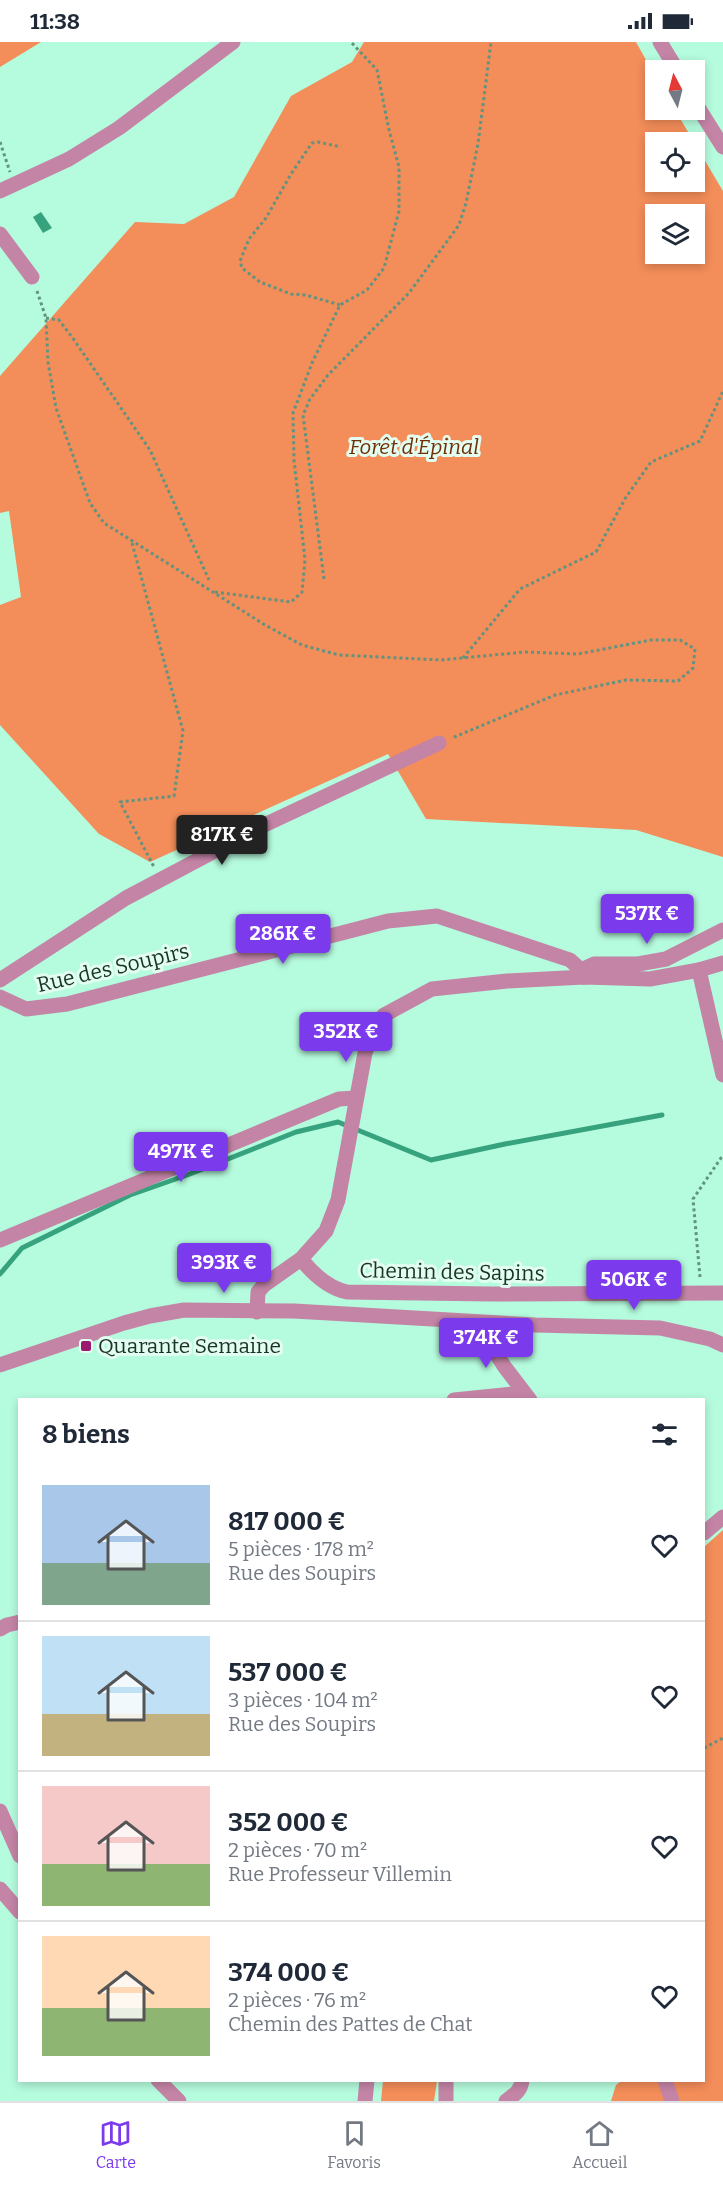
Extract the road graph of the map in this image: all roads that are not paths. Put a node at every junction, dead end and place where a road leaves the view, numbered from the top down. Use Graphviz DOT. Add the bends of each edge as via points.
graph roads {
  1 [pos="233,42"];
  2 [pos="660,42"];
  3 [pos="671,60"];
  4 [pos="705,118"];
  5 [pos="723,147"];
  6 [pos="0,191"];
  7 [pos="0,234"];
  8 [pos="32,277"];
  9 [pos="439,743"];
  10 [pos="723,930"];
  11 [pos="723,963"];
  12 [pos="699,970"];
  13 [pos="583,974"];
  14 [pos="0,980"];
  15 [pos="0,997"];
  16 [pos="719,1036"];
  17 [pos="723,1075"];
  18 [pos="356,1098"];
  19 [pos="0,1240"];
  20 [pos="301,1259"];
  21 [pos="723,1293"];
  22 [pos="257,1312"];
  23 [pos="485,1323"];
  24 [pos="723,1345"];
  25 [pos="0,1365"];
  26 [pos="527,1396"];
  27 [pos="490,1398"];
  28 [pos="723,1517"];
  29 [pos="705,1532"];
  30 [pos="18,1623"];
  31 [pos="0,1629"];
  32 [pos="0,1811"];
  33 [pos="18,1852"];
  34 [pos="0,1889"];
  35 [pos="18,1910"];
  36 [pos="158,2082"];
  37 [pos="159,2082"];
  38 [pos="367,2082"];
  39 [pos="446,2082"];
  40 [pos="522,2082"];
  41 [pos="666,2082"];
  42 [pos="165,2101"];
  43 [pos="179,2101"];
  44 [pos="365,2101"];
  45 [pos="446,2101"];
  46 [pos="506,2101"];
  47 [pos="672,2101"];
  1 -- 6 [label="street" via="119,128 69,159"];
  2 -- 3 [label="street"];
  4 -- 5 [label="street"];
  7 -- 8 [label="street"];
  9 -- 14 [label="street, Rue des Soupirs" via="260,827 161,879"];
  10 -- 13 [label="street" via="666,959 638,964 594,964"];
  11 -- 12 [label="street"];
  12 -- 13 [label="street" via="650,979"];
  12 -- 16 [label="street"];
  13 -- 15 [label="street, Rue des Soupirs" via="570,960 437,916 387,921 67,1004 26,1010"];
  13 -- 18 [label="street" via="432,989 377,1023 365,1053"];
  16 -- 17 [label="street"];
  18 -- 19 [label="street" via="339,1099"];
  18 -- 20 [label="street" via="338,1200 326,1231"];
  20 -- 21 [label="street, Chemin des Sapins" via="335,1290 347,1292"];
  20 -- 22 [label="street" via="258,1292"];
  22 -- 23 [label="street"];
  22 -- 25 [label="street" via="184,1310 150,1316"];
  23 -- 24 [label="street" via="660,1328"];
  23 -- 26 [label="street" via="486,1337"];
  26 -- 27 [label="street"];
  28 -- 29 [label="street"];
  30 -- 31 [label="street"];
  32 -- 33 [label="street"];
  34 -- 35 [label="street"];
  36 -- 42 [label="street"];
  37 -- 43 [label="street"];
  38 -- 44 [label="street"];
  39 -- 45 [label="street"];
  40 -- 46 [label="street" via="518,2092"];
  41 -- 47 [label="street"];
}
